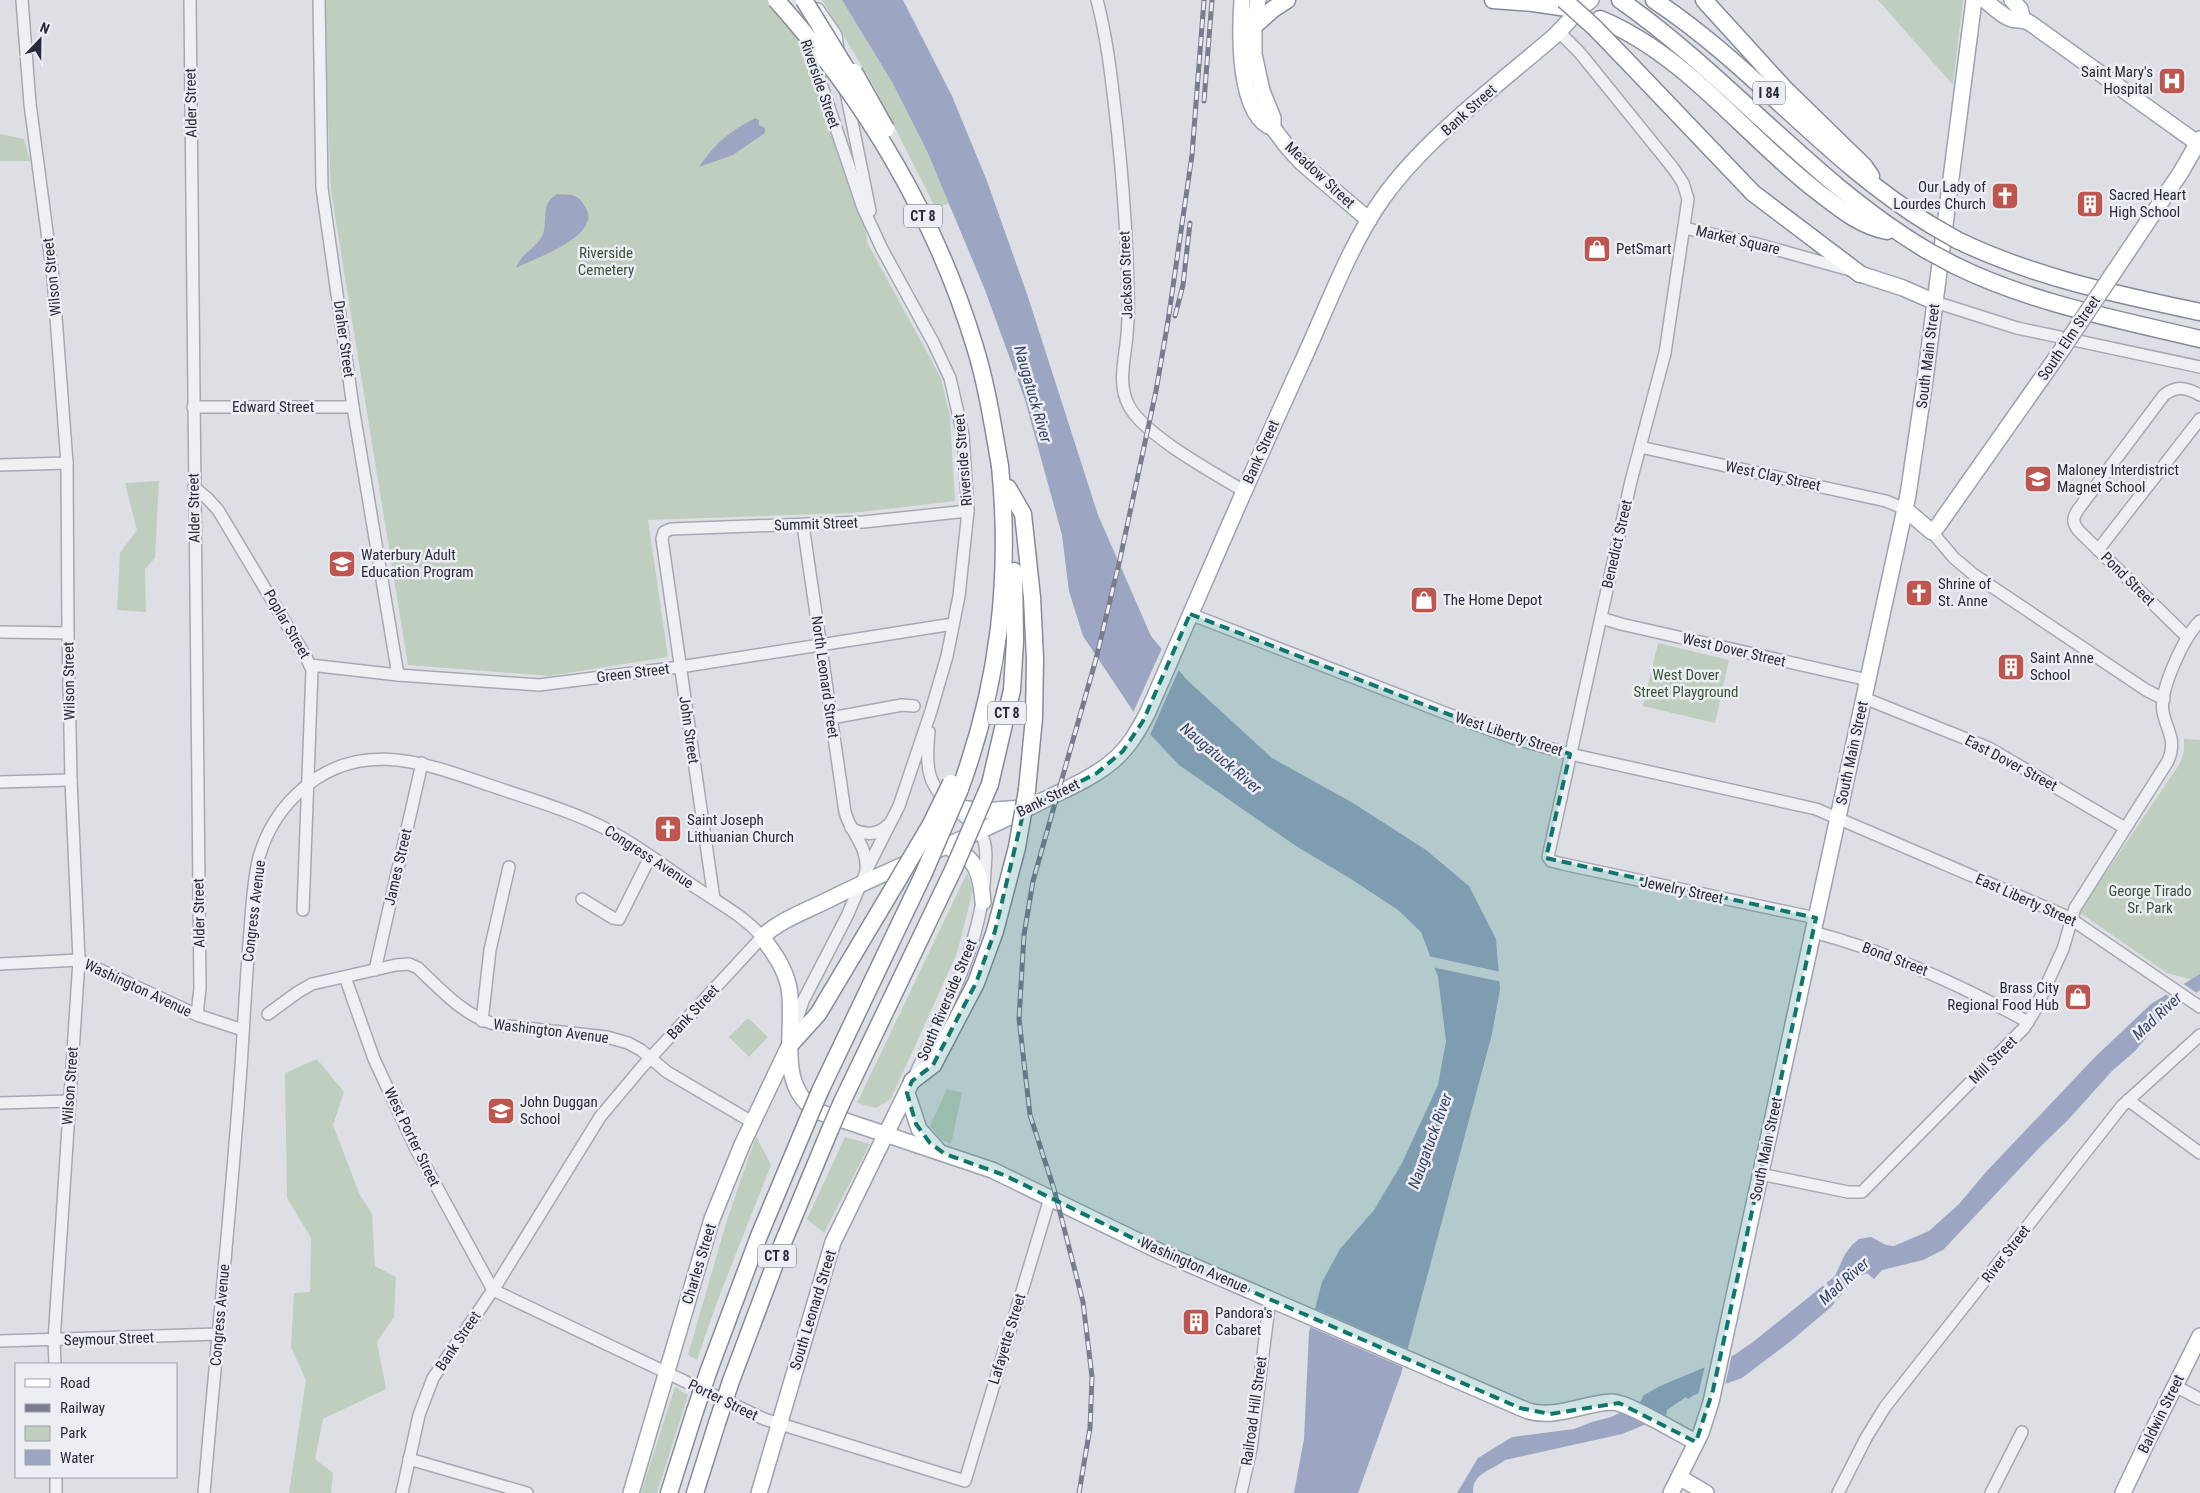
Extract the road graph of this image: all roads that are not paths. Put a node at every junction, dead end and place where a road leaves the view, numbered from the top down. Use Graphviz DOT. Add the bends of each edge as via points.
graph roads {
  1 [pos="22,0"];
  2 [pos="190,0"];
  3 [pos="319,0"];
  4 [pos="776,0"];
  5 [pos="785,0"];
  6 [pos="804,0"];
  7 [pos="811,0"];
  8 [pos="1097,0"];
  9 [pos="1242,0"];
  10 [pos="1258,0"];
  11 [pos="1287,0"];
  12 [pos="1493,0"];
  13 [pos="1591,0"];
  14 [pos="1620,0"];
  15 [pos="1654,0"];
  16 [pos="1704,0"];
  17 [pos="1974,0"];
  18 [pos="1985,0"];
  19 [pos="2012,0"];
  20 [pos="1565,4"];
  21 [pos="2023,19"];
  22 [pos="1254,26"];
  23 [pos="1559,32"];
  24 [pos="857,85"];
  25 [pos="1273,128"];
  26 [pos="2199,143"];
  27 [pos="1879,191"];
  28 [pos="1369,220"];
  29 [pos="871,226"];
  30 [pos="1684,228"];
  31 [pos="1897,232"];
  32 [pos="949,272"];
  33 [pos="1860,274"];
  34 [pos="1935,302"];
  35 [pos="2200,312"];
  36 [pos="2200,339"];
  37 [pos="2200,367"];
  38 [pos="2200,395"];
  39 [pos="193,407"];
  40 [pos="354,408"];
  41 [pos="2200,419"];
  42 [pos="1640,447"];
  43 [pos="67,463"];
  44 [pos="0,465"];
  45 [pos="194,487"];
  46 [pos="1008,488"];
  47 [pos="1244,491"];
  48 [pos="1905,509"];
  49 [pos="968,511"];
  50 [pos="803,524"];
  51 [pos="664,532"];
  52 [pos="1932,532"];
  53 [pos="2098,550"];
  54 [pos="1190,614"];
  55 [pos="1601,618"];
  56 [pos="2200,621"];
  57 [pos="954,624"];
  58 [pos="0,632"];
  59 [pos="68,633"];
  60 [pos="2187,637"];
  61 [pos="821,645"];
  62 [pos="310,665"];
  63 [pos="680,666"];
  64 [pos="398,675"];
  65 [pos="1868,680"];
  66 [pos="1864,698"];
  67 [pos="2164,699"];
  68 [pos="914,706"];
  69 [pos="932,711"];
  70 [pos="831,718"];
  71 [pos="1570,754"];
  72 [pos="422,763"];
  73 [pos="71,780"];
  74 [pos="0,782"];
  75 [pos="308,784"];
  76 [pos="956,786"];
  77 [pos="952,806"];
  78 [pos="1031,807"];
  79 [pos="1838,819"];
  80 [pos="892,821"];
  81 [pos="851,828"];
  82 [pos="2125,828"];
  83 [pos="979,831"];
  84 [pos="940,848"];
  85 [pos="650,857"];
  86 [pos="1550,859"];
  87 [pos="509,867"];
  88 [pos="864,878"];
  89 [pos="582,899"];
  90 [pos="714,899"];
  91 [pos="983,902"];
  92 [pos="303,910"];
  93 [pos="2072,919"];
  94 [pos="1814,925"];
  95 [pos="762,938"];
  96 [pos="79,960"];
  97 [pos="0,964"];
  98 [pos="375,970"];
  99 [pos="345,977"];
  100 [pos="2200,1007"];
  101 [pos="268,1014"];
  102 [pos="197,1015"];
  103 [pos="482,1021"];
  104 [pos="2028,1022"];
  105 [pos="243,1030"];
  106 [pos="2200,1035"];
  107 [pos="790,1045"];
  108 [pos="651,1058"];
  109 [pos="910,1087"];
  110 [pos="2128,1100"];
  111 [pos="69,1101"];
  112 [pos="0,1103"];
  113 [pos="752,1122"];
  114 [pos="886,1134"];
  115 [pos="2200,1153"];
  116 [pos="945,1154"];
  117 [pos="1760,1174"];
  118 [pos="1050,1198"];
  119 [pos="493,1290"];
  120 [pos="1270,1299"];
  121 [pos="218,1334"];
  122 [pos="2200,1336"];
  123 [pos="0,1341"];
  124 [pos="54,1341"];
  125 [pos="55,1363"];
  126 [pos="667,1372"];
  127 [pos="2175,1386"];
  128 [pos="2200,1399"];
  129 [pos="779,1425"];
  130 [pos="2022,1432"];
  131 [pos="1696,1442"];
  132 [pos="409,1459"];
  133 [pos="1678,1477"];
  134 [pos="56,1478"];
  135 [pos="965,1481"];
  136 [pos="56,1493"];
  137 [pos="204,1493"];
  138 [pos="402,1493"];
  139 [pos="527,1493"];
  140 [pos="631,1493"];
  141 [pos="669,1493"];
  142 [pos="695,1493"];
  143 [pos="759,1493"];
  144 [pos="1241,1493"];
  145 [pos="1671,1493"];
  146 [pos="1706,1493"];
  147 [pos="1838,1493"];
  148 [pos="1991,1493"];
  149 [pos="2123,1493"];
  1 -- 43 [label="street, Wilson Street" via="30,104 53,277"];
  2 -- 39 [label="street, Alder Street"];
  3 -- 40 [label="street, Draher Street" via="322,188"];
  4 -- 32 [label="highway, CT 8, bridge" via="827,60 870,123 912,194"];
  5 -- 24 [label="highway, CT 8, bridge"];
  5 -- 29 [label="street, Riverside Street" via="812,56"];
  6 -- 24 [label="highway, bridge"];
  7 -- 29 [label="street, Riverside Street" via="836,35"];
  7 -- 32 [label="highway, bridge" via="898,152"];
  8 -- 47 [label="street, Jackson Street" via="1109,56 1121,173 1128,292 1122,378 1125,396 1131,410 1151,430"];
  9 -- 25 [label="main road, Meadow Street" via="1240,48 1243,74 1259,118"];
  10 -- 22 [label="main road, Meadow Street"];
  11 -- 22 [label="highway"];
  12 -- 20 [label="highway"];
  13 -- 23 [label="main road, Bank Street"];
  14 -- 31 [label="highway, I 84" via="1674,40 1831,182"];
  15 -- 27 [label="highway, I 84" via="1723,52"];
  16 -- 27 [label="highway" via="1784,88 1864,166"];
  17 -- 34 [label="main road, South Main Street"];
  18 -- 21 [label="main road" via="2008,17"];
  19 -- 21 [label="main road" via="2020,8"];
  20 -- 31 [label="highway, bridge" via="1638,37 1663,55 1828,199 1863,223"];
  20 -- 33 [label="highway, bridge" via="1594,27 1753,193"];
  21 -- 26 [label="main road"];
  22 -- 25 [label="main road, Meadow Street" via="1256,66 1273,118"];
  23 -- 28 [label="main road, Bank Street" via="1425,151 1384,196"];
  23 -- 30 [label="street, Market Square" via="1580,53 1679,176 1688,199"];
  24 -- 46 [label="highway, CT 8, bridge" via="918,198 976,340 993,403"];
  25 -- 28 [label="main road, Meadow Street" via="1302,163"];
  26 -- 52 [label="main road, South Elm Street, bridge" via="2063,348"];
  27 -- 35 [label="highway, I 84, bridge" via="1957,240 1998,259 2062,281"];
  28 -- 47 [label="main road, Bank Street"];
  29 -- 49 [label="street, Riverside Street" via="950,378 963,435"];
  30 -- 33 [label="street, Market Square" via="1757,244"];
  30 -- 42 [label="street, Benedict Street" via="1665,353"];
  31 -- 36 [label="highway, I 84, bridge" via="1954,265 2034,297"];
  32 -- 76 [label="highway, CT 8, bridge" via="985,387 1004,506 1000,632 990,685"];
  33 -- 34 [label="main road, Market Square"];
  34 -- 37 [label="street" via="2017,328"];
  34 -- 48 [label="main road, South Main Street"];
  38 -- 53 [label="street, Pond Street" via="2182,388 2164,395 2080,506 2073,519 2075,526"];
  39 -- 40 [label="street, Edward Street"];
  39 -- 45 [label="street, Alder Street"];
  40 -- 64 [label="street, Draher Street"];
  41 -- 53 [label="street"];
  42 -- 48 [label="street, West Clay Street" via="1886,501"];
  42 -- 55 [label="street, Benedict Street"];
  43 -- 44 [label="street"];
  43 -- 59 [label="street, Wilson Street"];
  45 -- 62 [label="street, Poplar Street" via="218,510"];
  45 -- 102 [label="street, Alder Street" via="200,988"];
  46 -- 109 [label="highway, bridge" via="1023,514 1032,596 1034,718 1027,790 1017,847 995,931 976,983 933,1065"];
  46 -- 142 [label="highway, CT 8, bridge" via="1015,641 1012,690 990,784 954,868 842,1102 778,1253 731,1381"];
  47 -- 54 [label="main road, Bank Street"];
  48 -- 52 [label="main road"];
  48 -- 65 [label="main road, South Main Street"];
  49 -- 50 [label="street, Summit Street" via="862,522"];
  49 -- 57 [label="street, Riverside Street"];
  50 -- 51 [label="street, Summit Street" via="671,529"];
  50 -- 61 [label="street, North Leonard Street"];
  51 -- 63 [label="street, John Street" via="662,539"];
  52 -- 67 [label="street" via="1973,574"];
  53 -- 60 [label="street, Pond Street"];
  54 -- 71 [label="street, West Liberty Street" via="1478,726"];
  54 -- 78 [label="main road, Bank Street" via="1140,728 1123,751 1087,779"];
  55 -- 65 [label="street, West Dover Street"];
  55 -- 71 [label="street, Benedict Street"];
  56 -- 60 [label="street, Mill Street"];
  57 -- 61 [label="street, Green Street"];
  57 -- 69 [label="street, Riverside Street"];
  58 -- 59 [label="street"];
  59 -- 73 [label="street, Wilson Street"];
  60 -- 67 [label="street, Mill Street"];
  61 -- 63 [label="street, Green Street"];
  61 -- 70 [label="street, North Leonard Street"];
  62 -- 64 [label="street, Green Street"];
  62 -- 75 [label="street, Poplar Street" via="313,678"];
  63 -- 64 [label="street, Green Street" via="539,685"];
  63 -- 90 [label="street, John Street"];
  65 -- 66 [label="main road, South Main Street"];
  66 -- 79 [label="main road, South Main Street"];
  66 -- 82 [label="street, East Dover Street" via="1989,748"];
  67 -- 82 [label="street, Mill Street" via="2163,714 2172,739 2171,752"];
  68 -- 70 [label="street"];
  69 -- 77 [label="street, Riverside Street" via="928,769 934,786"];
  69 -- 80 [label="street, Riverside Street"];
  70 -- 81 [label="street, North Leonard Street" via="845,812"];
  71 -- 79 [label="street, West Liberty Street" via="1805,805"];
  71 -- 86 [label="street, Benedict Street" via="1548,851"];
  72 -- 75 [label="street, Congress Avenue" via="389,759 361,762 334,769"];
  72 -- 85 [label="street, Congress Avenue" via="581,817"];
  72 -- 98 [label="street, James Street"];
  73 -- 74 [label="street"];
  73 -- 96 [label="street, Wilson Street"];
  75 -- 92 [label="street, Poplar Street"];
  75 -- 105 [label="street, Congress Avenue" via="290,801 268,832 259,858 252,903"];
  76 -- 107 [label="highway, bridge" via="818,1014"];
  76 -- 141 [label="highway, CT 8, bridge" via="923,875 820,1091 755,1245 708,1370"];
  77 -- 78 [label="main road" via="983,811"];
  77 -- 83 [label="street, Riverside Street"];
  78 -- 83 [label="main road, Bank Street"];
  79 -- 93 [label="street, East Liberty Street"];
  79 -- 94 [label="main road, South Main Street"];
  80 -- 81 [label="street" via="876,832 858,832"];
  80 -- 88 [label="street, Riverside Street"];
  81 -- 88 [label="street, North Leonard Street" via="865,853"];
  82 -- 93 [label="street, Mill Street" via="2075,908"];
  83 -- 84 [label="main road, Bank Street"];
  83 -- 91 [label="street, South Riverside Street" via="986,848"];
  84 -- 88 [label="main road, Bank Street"];
  84 -- 91 [label="main road" via="961,851 970,858 980,877"];
  85 -- 89 [label="street" via="619,919"];
  85 -- 90 [label="street, Congress Avenue"];
  86 -- 94 [label="street, Jewelry Street"];
  87 -- 103 [label="street" via="490,950"];
  88 -- 95 [label="main road, Bank Street" via="779,925"];
  88 -- 107 [label="street" via="803,1001"];
  90 -- 95 [label="street, Congress Avenue" via="749,923"];
  91 -- 109 [label="street, South Riverside Street" via="964,968"];
  93 -- 100 [label="street, East Liberty Street"];
  93 -- 104 [label="street, Mill Street" via="2063,949"];
  94 -- 104 [label="street, Bond Street" via="1974,992"];
  94 -- 117 [label="main road, South Main Street"];
  95 -- 107 [label="main road, Congress Avenue" via="779,960 787,980"];
  95 -- 108 [label="street, Bank Street"];
  96 -- 97 [label="street, Washington Avenue"];
  96 -- 102 [label="street, Washington Avenue"];
  96 -- 111 [label="street, Wilson Street"];
  98 -- 99 [label="street, Washington Avenue"];
  98 -- 103 [label="street, Washington Avenue" via="403,964 413,966"];
  99 -- 101 [label="street, Washington Avenue" via="305,987"];
  99 -- 119 [label="street, West Porter Street" via="374,1059 416,1148"];
  102 -- 105 [label="street, Washington Avenue"];
  103 -- 108 [label="street, Washington Avenue" via="618,1040 635,1046"];
  104 -- 117 [label="street, Mill Street" via="1862,1192 1857,1194"];
  105 -- 121 [label="street, Congress Avenue"];
  106 -- 110 [label="street, River Street"];
  107 -- 113 [label="main road, Charles Street"];
  107 -- 114 [label="main road, Washington Avenue" via="793,1081 809,1106 823,1114"];
  108 -- 113 [label="street, Washington Avenue" via="667,1072"];
  108 -- 119 [label="street, Bank Street" via="600,1118"];
  109 -- 114 [label="main road, South Riverside Street"];
  109 -- 116 [label="main road" via="919,1129"];
  110 -- 115 [label="street"];
  110 -- 147 [label="street, River Street" via="1895,1394 1866,1438"];
  111 -- 112 [label="street"];
  111 -- 124 [label="street, Wilson Street"];
  113 -- 126 [label="main road, Charles Street" via="712,1219"];
  114 -- 116 [label="main road, Washington Avenue"];
  114 -- 129 [label="main road, South Leonard Street" via="833,1242"];
  116 -- 118 [label="main road, Washington Avenue" via="992,1170"];
  117 -- 131 [label="main road, South Main Street" via="1714,1390"];
  118 -- 120 [label="main road, Washington Avenue" via="1161,1252"];
  118 -- 135 [label="street, Lafayette Street"];
  119 -- 126 [label="street, Porter Street"];
  119 -- 132 [label="street, Bank Street" via="429,1385"];
  120 -- 131 [label="main road, Washington Avenue" via="1535,1413 1555,1413 1610,1402 1628,1407"];
  120 -- 144 [label="street, Railroad Hill Street" via="1251,1449"];
  121 -- 124 [label="street, Seymour Street"];
  121 -- 137 [label="street, Congress Avenue"];
  122 -- 127 [label="main road, Baldwin Street"];
  123 -- 124 [label="street, Seymour Street"];
  124 -- 125 [label="street, Wilson Street"];
  126 -- 129 [label="street, Porter Street"];
  126 -- 140 [label="main road, Charles Street"];
  127 -- 128 [label="street"];
  127 -- 149 [label="main road, Baldwin Street"];
  129 -- 135 [label="street, Porter Street"];
  129 -- 143 [label="main road, South Leonard Street"];
  130 -- 148 [label="street"];
  131 -- 133 [label="main road, South Main Street"];
  132 -- 138 [label="street, Bank Street"];
  132 -- 139 [label="street"];
  133 -- 145 [label="main road, South Main Street"];
  133 -- 146 [label="main road"];
  134 -- 136 [label="street"];
}
